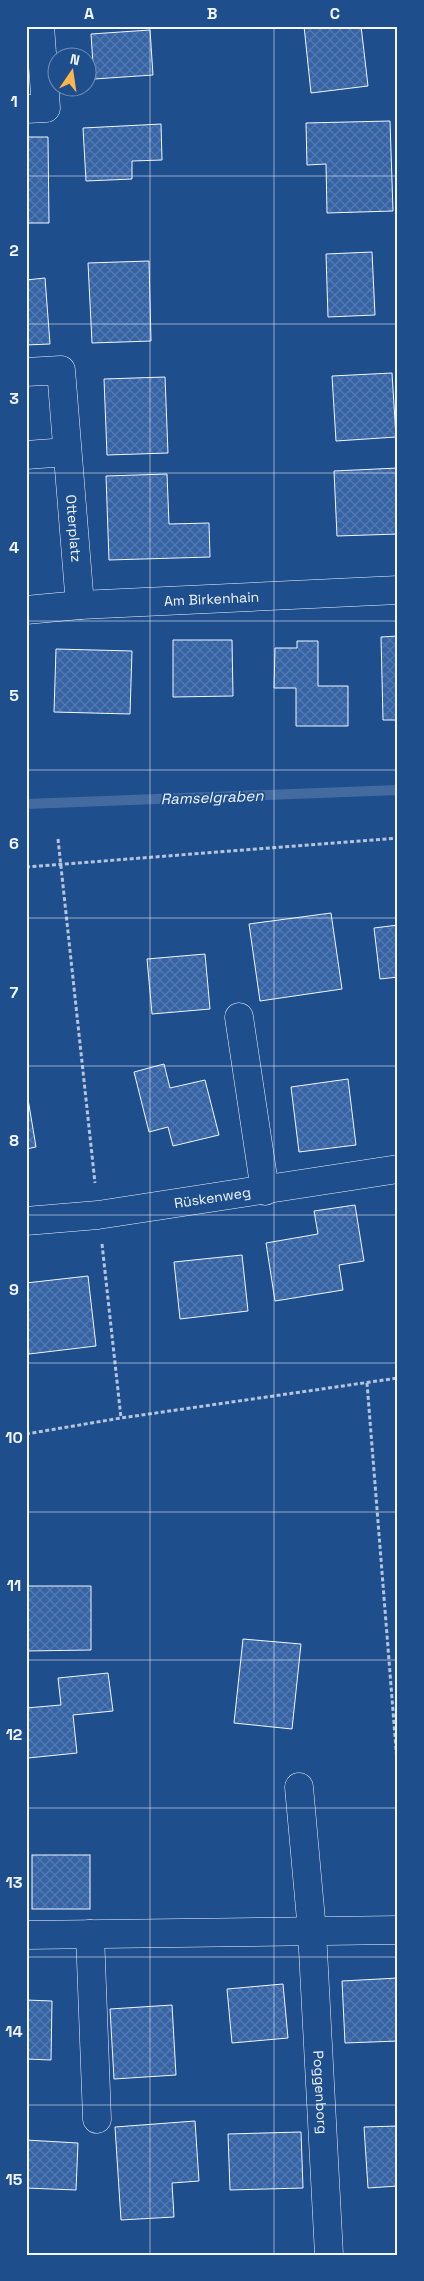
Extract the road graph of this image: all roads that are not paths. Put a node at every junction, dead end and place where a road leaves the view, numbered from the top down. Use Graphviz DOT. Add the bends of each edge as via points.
graph roads {
  1 [pos="40,26"];
  2 [pos="26,109"];
  3 [pos="26,372"];
  4 [pos="67,452"];
  5 [pos="26,455"];
  6 [pos="398,590"];
  7 [pos="80,605"];
  8 [pos="26,610"];
  9 [pos="239,1017"];
  10 [pos="398,1169"];
  11 [pos="265,1191"];
  12 [pos="26,1220"];
  13 [pos="299,1787"];
  14 [pos="398,1930"];
  15 [pos="312,1931"];
  16 [pos="90,1934"];
  17 [pos="26,1935"];
  18 [pos="97,2119"];
  19 [pos="329,2255"];
  1 -- 2 [label="street" via="46,108"];
  3 -- 4 [label="street, Otterplatz" via="61,370"];
  4 -- 5 [label="street"];
  4 -- 7 [label="street, Otterplatz"];
  6 -- 7 [label="street, Am Birkenhain"];
  7 -- 8 [label="street, Am Birkenhain"];
  9 -- 11 [label="street"];
  10 -- 11 [label="street, Rüskenweg"];
  11 -- 12 [label="street, Rüskenweg" via="98,1215"];
  13 -- 15 [label="street, Poggenborg"];
  14 -- 15 [label="street"];
  15 -- 16 [label="street"];
  15 -- 19 [label="street, Poggenborg"];
  16 -- 17 [label="street"];
  16 -- 18 [label="street"];
}
